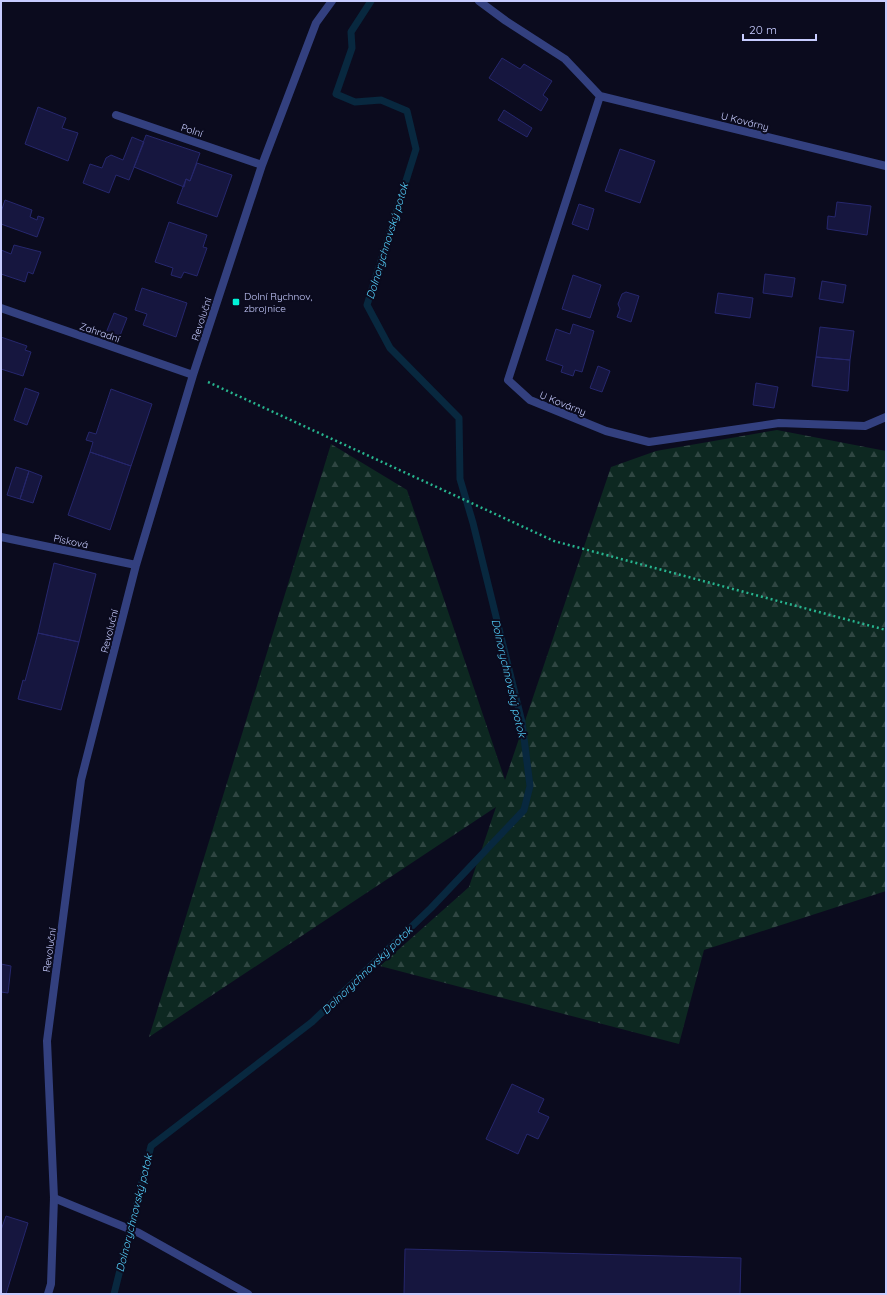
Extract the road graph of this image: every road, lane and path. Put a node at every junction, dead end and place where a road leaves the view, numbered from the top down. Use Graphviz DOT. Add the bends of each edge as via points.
graph roads {
  1 [pos="332,1"];
  2 [pos="479,1"];
  3 [pos="600,96"];
  4 [pos="116,114"];
  5 [pos="262,165"];
  6 [pos="886,166"];
  7 [pos="1,308"];
  8 [pos="193,375"];
  9 [pos="886,416"];
  10 [pos="1,537"];
  11 [pos="136,565"];
  12 [pos="886,630"];
  13 [pos="54,1198"];
  14 [pos="48,1294"];
  15 [pos="248,1294"];
  1 -- 5 [label="street, Revoluční" via="316,23"];
  2 -- 3 [label="street" via="565,59"];
  3 -- 6 [label="street, U Kovárny"];
  3 -- 9 [label="street, U Kovárny" via="508,380 530,400 606,431 649,442 779,423 865,426"];
  4 -- 5 [label="street, Polní"];
  5 -- 8 [label="street, Revoluční"];
  7 -- 8 [label="street, Zahradní"];
  8 -- 11 [label="street, Revoluční"];
  8 -- 12 [label="path" via="554,541"];
  10 -- 11 [label="street, Písková"];
  11 -- 13 [label="street, Revoluční" via="81,780 47,1041"];
  13 -- 14 [label="street, Revoluční" via="51,1284"];
  13 -- 15 [label="street" via="139,1233"];
}
